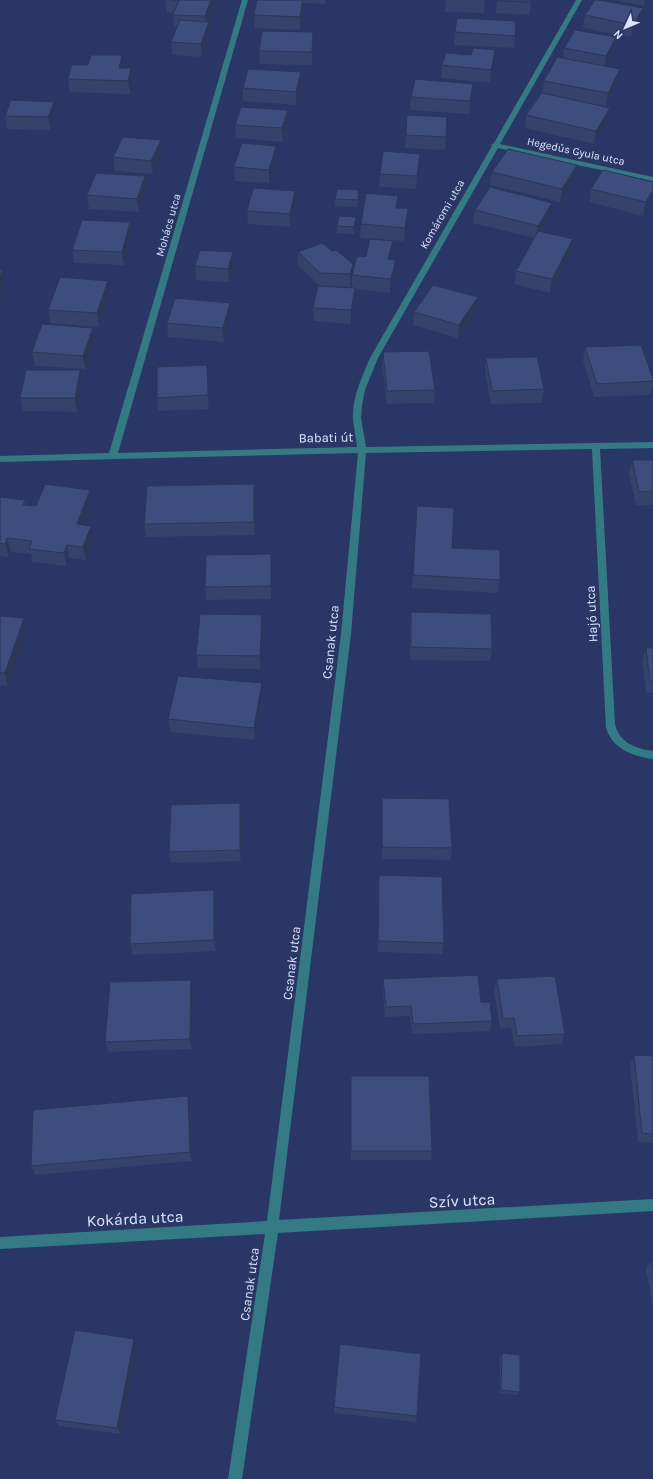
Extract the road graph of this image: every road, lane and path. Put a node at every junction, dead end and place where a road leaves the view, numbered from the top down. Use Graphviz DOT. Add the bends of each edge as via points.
graph roads {
  1 [pos="245,0"];
  2 [pos="579,0"];
  3 [pos="494,145"];
  4 [pos="653,179"];
  5 [pos="653,445"];
  6 [pos="596,446"];
  7 [pos="362,450"];
  8 [pos="112,455"];
  9 [pos="0,459"];
  10 [pos="653,755"];
  11 [pos="653,1206"];
  12 [pos="272,1228"];
  13 [pos="0,1243"];
  14 [pos="235,1479"];
  1 -- 8 [label="street, Mohács utca"];
  2 -- 3 [label="street, Komáromi utca"];
  3 -- 4 [label="street, Hegedűs Gyula utca"];
  3 -- 7 [label="street, Komáromi utca" via="367,372 361,390 357,418"];
  5 -- 6 [label="street, Babati út"];
  6 -- 7 [label="street, Babati út"];
  6 -- 10 [label="street, Hajó utca" via="612,733 622,745 635,753"];
  7 -- 8 [label="street, Babati út"];
  7 -- 12 [label="street, Csanak utca" via="346,634"];
  8 -- 9 [label="street, Babati út"];
  11 -- 12 [label="street, Szív utca"];
  12 -- 13 [label="street, Kokárda utca"];
  12 -- 14 [label="street, Csanak utca"];
}
